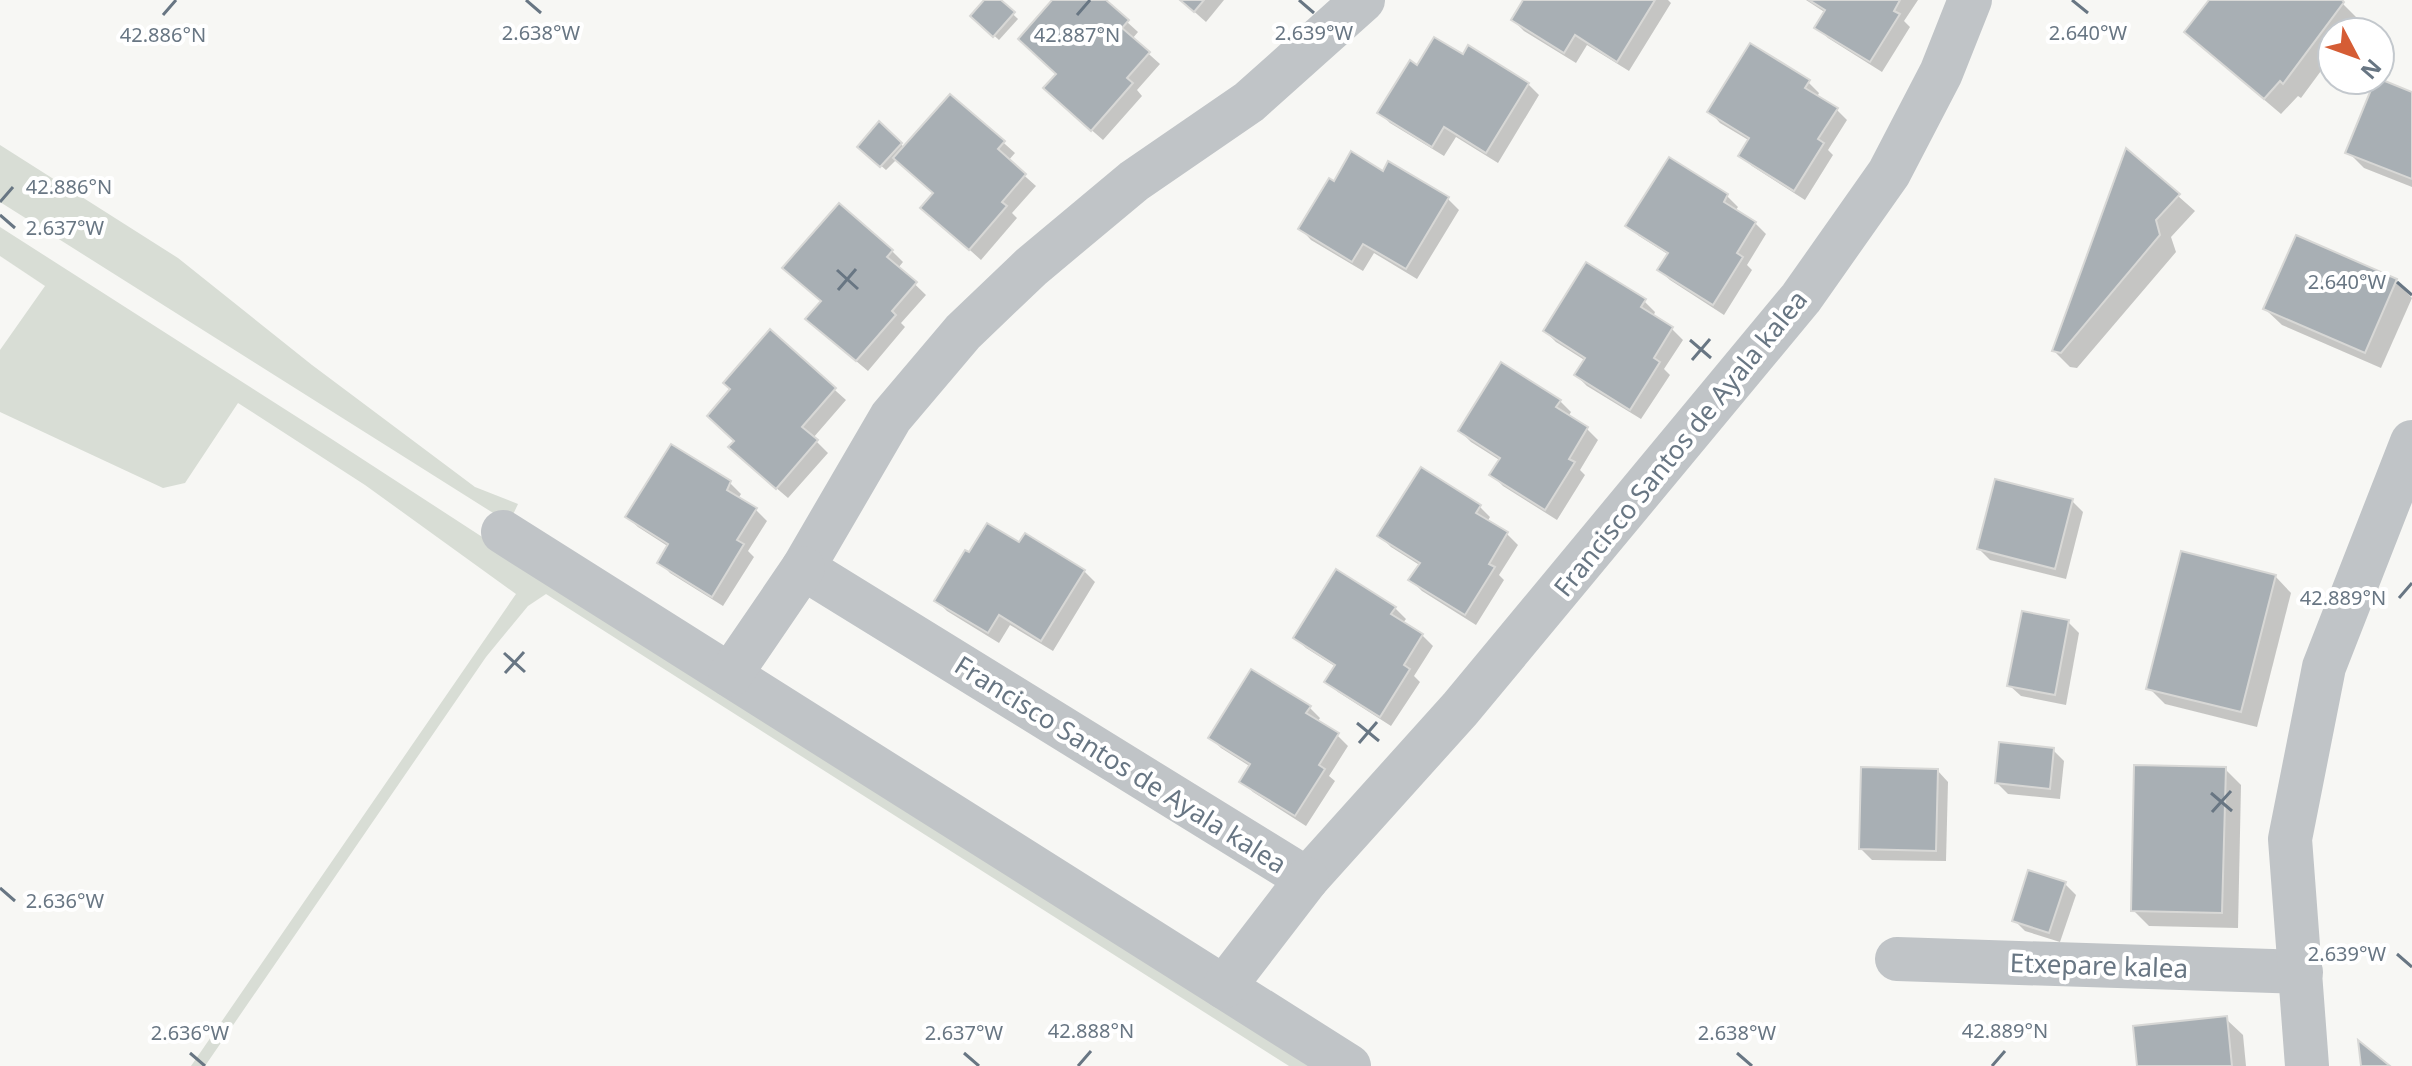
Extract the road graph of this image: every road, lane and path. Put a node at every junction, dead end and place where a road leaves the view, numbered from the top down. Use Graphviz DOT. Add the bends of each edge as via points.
graph roads {
  1 [pos="1363,0"];
  2 [pos="1970,0"];
  3 [pos="2412,442"];
  4 [pos="503,532"];
  5 [pos="803,568"];
  6 [pos="730,675"];
  7 [pos="1307,879"];
  8 [pos="1897,959"];
  9 [pos="2301,972"];
  10 [pos="1224,987"];
  11 [pos="1349,1066"];
  12 [pos="2307,1066"];
  1 -- 5 [label="street" via="1249,102 1122,191 963,332 891,417"];
  2 -- 7 [label="street, Francisco Santos de Ayala kalea" via="1941,73 1889,173 1801,298 1460,709"];
  3 -- 9 [label="street" via="2324,667 2290,839"];
  4 -- 6 [label="street"];
  5 -- 6 [label="street"];
  5 -- 7 [label="street, Francisco Santos de Ayala kalea"];
  6 -- 10 [label="street"];
  7 -- 10 [label="street"];
  8 -- 9 [label="street, Etxepare kalea"];
  9 -- 12 [label="street"];
  10 -- 11 [label="street"];
}
